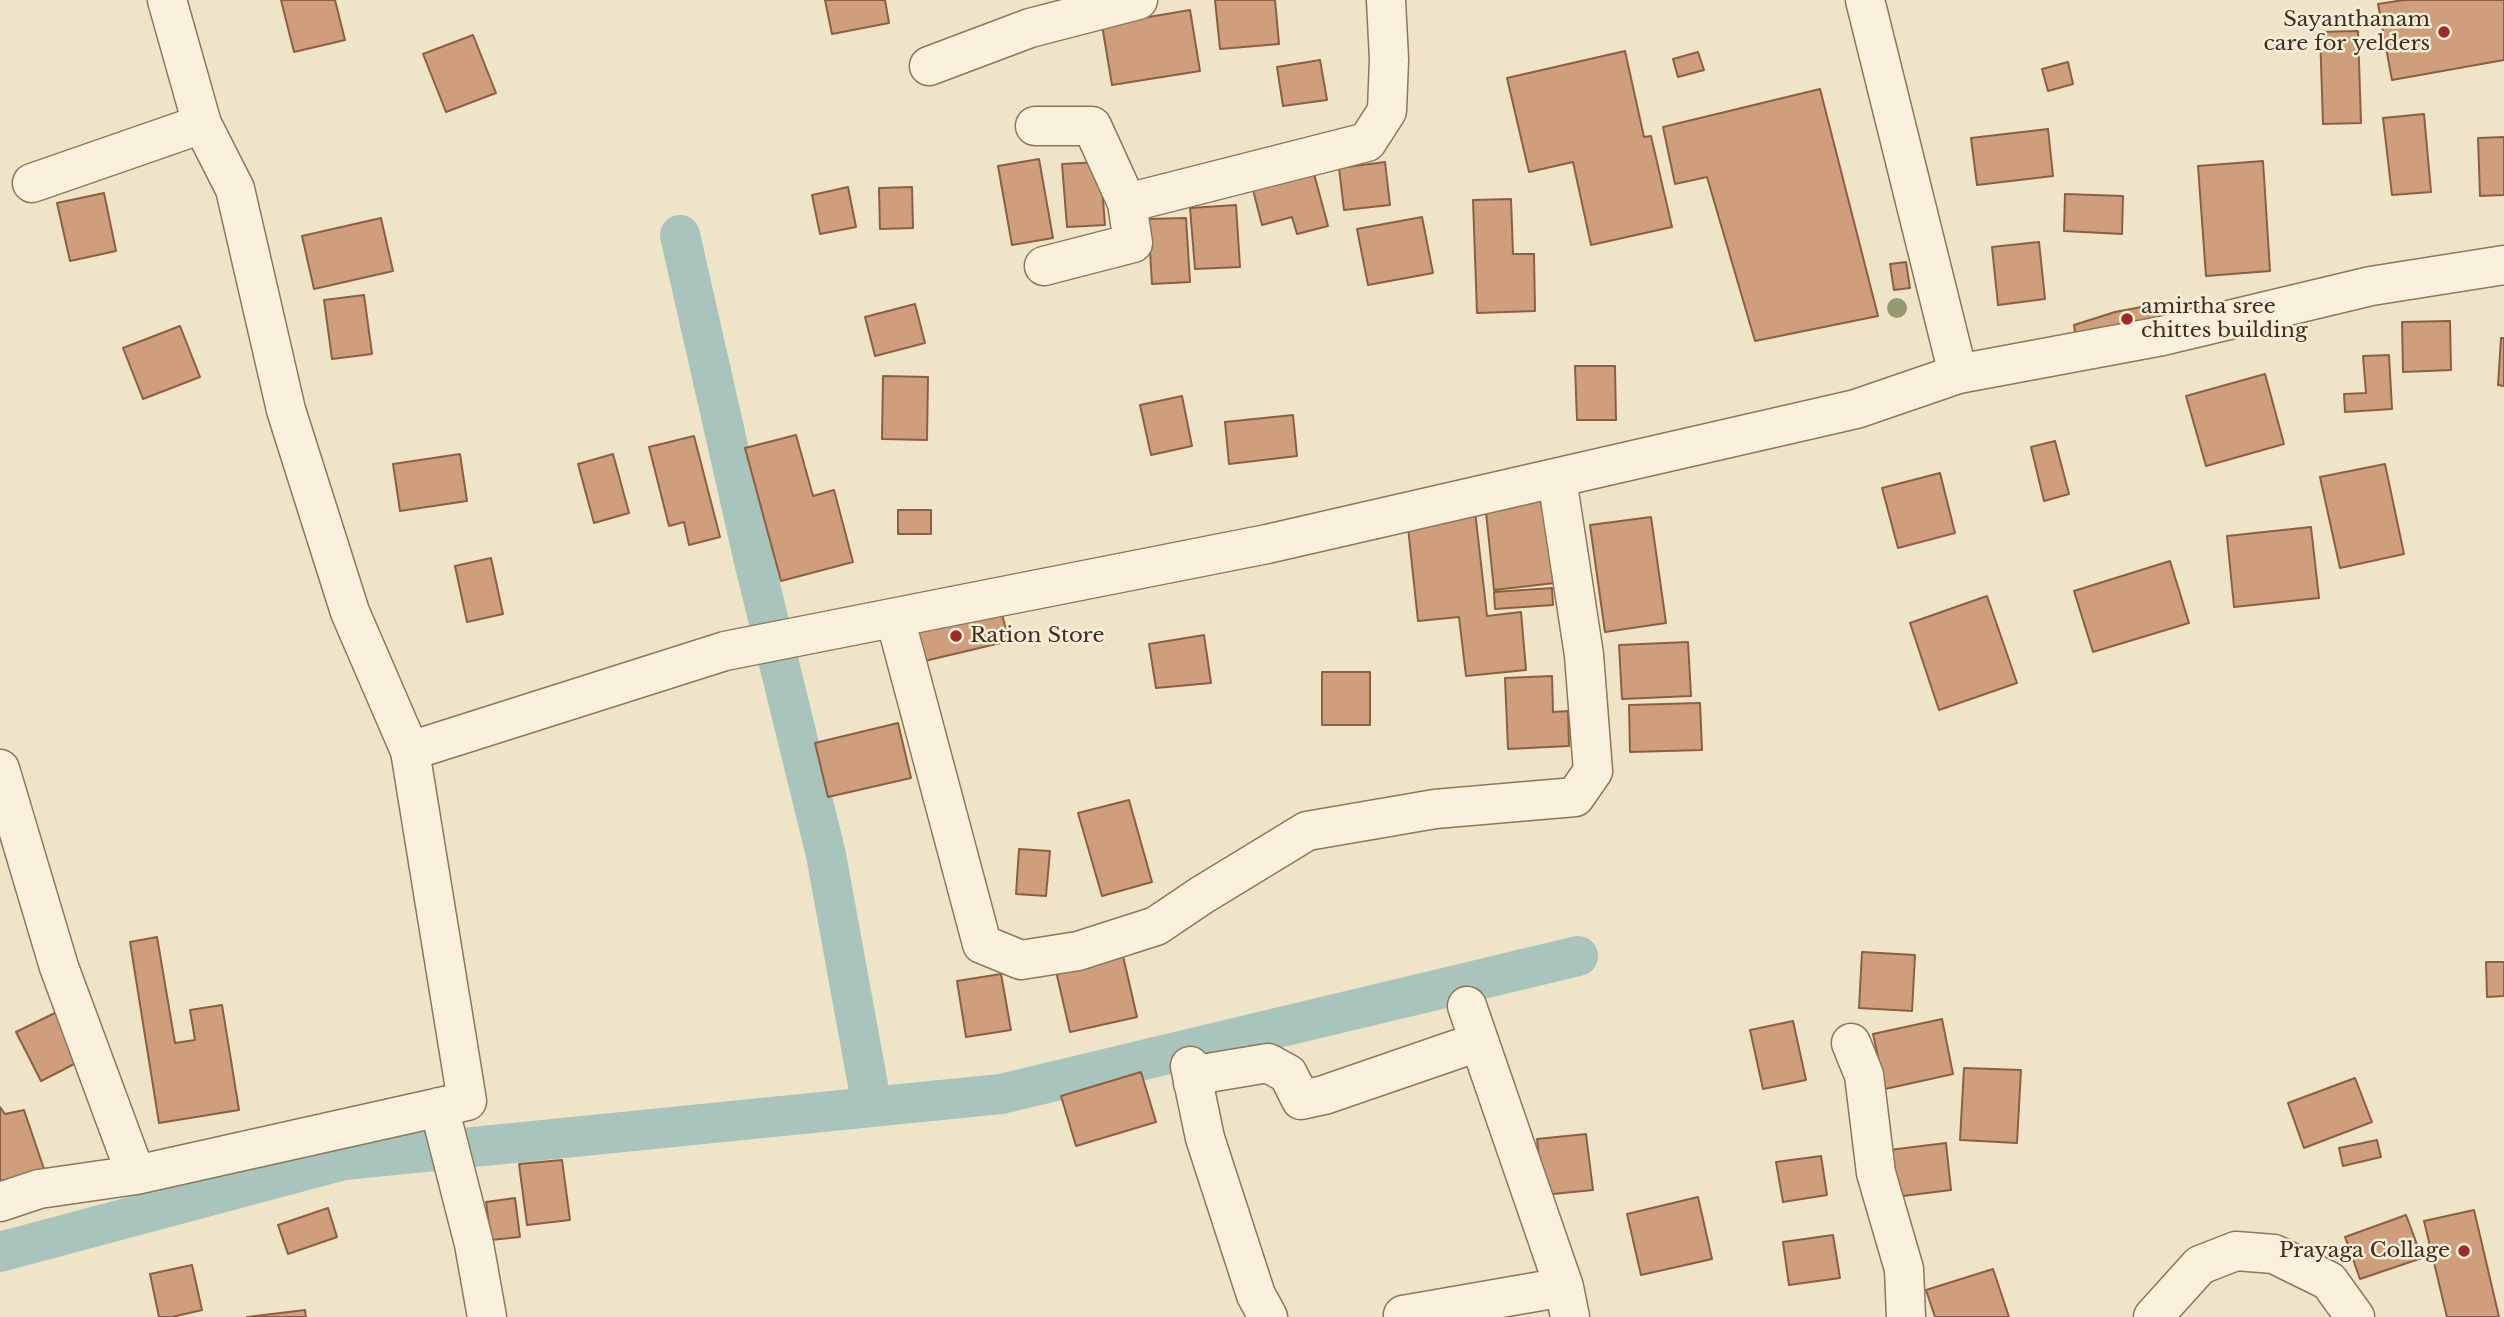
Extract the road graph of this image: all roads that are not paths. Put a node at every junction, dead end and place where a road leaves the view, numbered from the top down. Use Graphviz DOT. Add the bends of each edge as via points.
graph roads {
  1 [pos="167,0"];
  2 [pos="1138,0"];
  3 [pos="1385,0"];
  4 [pos="1865,0"];
  5 [pos="929,66"];
  6 [pos="202,124"];
  7 [pos="1035,126"];
  8 [pos="32,183"];
  9 [pos="1127,203"];
  10 [pos="2504,265"];
  11 [pos="1044,266"];
  12 [pos="1958,374"];
  13 [pos="1557,478"];
  14 [pos="895,618"];
  15 [pos="410,751"];
  16 [pos="0,769"];
  17 [pos="1467,1006"];
  18 [pos="1478,1042"];
  19 [pos="1851,1043"];
  20 [pos="439,1107"];
  21 [pos="136,1175"];
  22 [pos="0,1202"];
  23 [pos="1567,1302"];
  24 [pos="1400,1316"];
  25 [pos="487,1317"];
  26 [pos="1268,1317"];
  27 [pos="1906,1317"];
  28 [pos="2153,1317"];
  29 [pos="2355,1317"];
  1 -- 6 [label="street"];
  2 -- 5 [label="street" via="1030,28"];
  3 -- 9 [label="street" via="1387,111 1367,142"];
  4 -- 12 [label="street"];
  6 -- 8 [label="street"];
  6 -- 15 [label="street" via="235,189 286,410 350,612"];
  7 -- 9 [label="street" via="1092,126"];
  9 -- 11 [label="street" via="1133,243"];
  10 -- 12 [label="street" via="2371,286 2162,336"];
  12 -- 13 [label="street" via="1856,409"];
  13 -- 14 [label="street" via="1267,544"];
  13 -- 14 [label="street" via="1584,655 1593,771 1575,796 1435,809 1307,831 1156,926 1079,951 1021,960 982,944"];
  14 -- 15 [label="street" via="725,651"];
  15 -- 20 [label="street" via="467,1101"];
  16 -- 21 [label="street" via="59,967"];
  17 -- 18 [label="street"];
  18 -- 23 [label="street"];
  18 -- 26 [label="street" via="1301,1100 1288,1074 1268,1063 1192,1074 1205,1138 1256,1295"];
  19 -- 27 [label="street" via="1864,1075 1876,1173 1904,1269"];
  20 -- 21 [label="street"];
  20 -- 25 [label="street" via="474,1244"];
  21 -- 22 [label="street" via="39,1189"];
  23 -- 24 [label="street"];
  28 -- 29 [label="street" via="2200,1265 2236,1251 2274,1254 2329,1281"];
}
